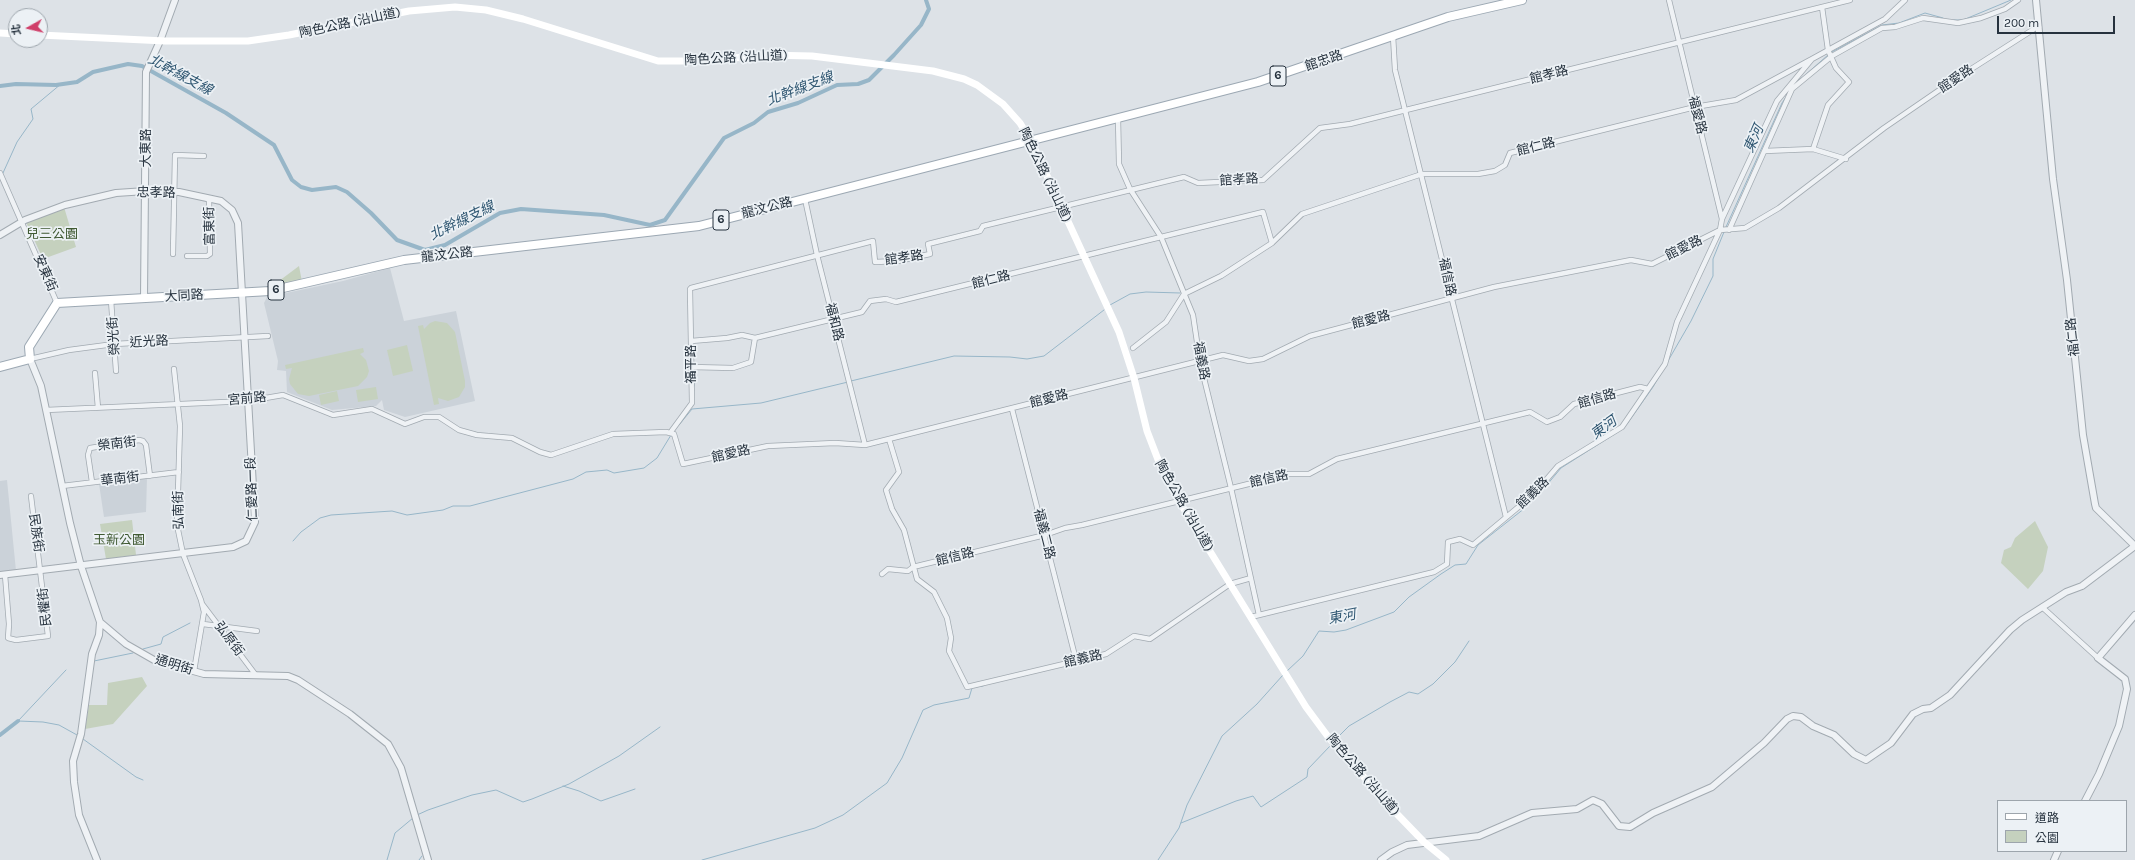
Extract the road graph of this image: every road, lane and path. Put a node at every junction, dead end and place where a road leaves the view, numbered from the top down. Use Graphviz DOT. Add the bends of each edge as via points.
graph roads {
  1 [pos="175,0"];
  2 [pos="1522,0"];
  3 [pos="1668,0"];
  4 [pos="1850,0"];
  5 [pos="1905,0"];
  6 [pos="2018,0"];
  7 [pos="2036,0"];
  8 [pos="1836,2"];
  9 [pos="1822,7"];
  10 [pos="2039,27"];
  11 [pos="48,35"];
  12 [pos="1393,36"];
  13 [pos="160,41"];
  14 [pos="1679,43"];
  15 [pos="1828,50"];
  16 [pos="1832,56"];
  17 [pos="1812,59"];
  18 [pos="1695,107"];
  19 [pos="1406,110"];
  20 [pos="1118,118"];
  21 [pos="1031,141"];
  22 [pos="1813,149"];
  23 [pos="1765,151"];
  24 [pos="204,156"];
  25 [pos="1846,159"];
  26 [pos="0,173"];
  27 [pos="1422,174"];
  28 [pos="1130,189"];
  29 [pos="146,191"];
  30 [pos="174,192"];
  31 [pos="209,198"];
  32 [pos="806,198"];
  33 [pos="1061,206"];
  34 [pos="1722,219"];
  35 [pos="22,222"];
  36 [pos="1720,230"];
  37 [pos="1729,230"];
  38 [pos="0,235"];
  39 [pos="1161,237"];
  40 [pos="1272,243"];
  41 [pos="173,254"];
  42 [pos="817,255"];
  43 [pos="187,256"];
  44 [pos="1084,256"];
  45 [pos="404,260"];
  46 [pos="691,288"];
  47 [pos="242,292"];
  48 [pos="1184,294"];
  49 [pos="144,298"];
  50 [pos="111,300"];
  51 [pos="1451,300"];
  52 [pos="57,303"];
  53 [pos="833,319"];
  54 [pos="268,336"];
  55 [pos="244,338"];
  56 [pos="755,338"];
  57 [pos="691,341"];
  58 [pos="114,344"];
  59 [pos="1133,348"];
  60 [pos="30,359"];
  61 [pos="1200,362"];
  62 [pos="691,367"];
  63 [pos="0,368"];
  64 [pos="174,369"];
  65 [pos="116,372"];
  66 [pos="95,373"];
  67 [pos="1134,378"];
  68 [pos="1648,389"];
  69 [pos="248,401"];
  70 [pos="179,404"];
  71 [pos="98,408"];
  72 [pos="1012,409"];
  73 [pos="46,410"];
  74 [pos="1482,424"];
  75 [pos="670,433"];
  76 [pos="889,439"];
  77 [pos="865,445"];
  78 [pos="179,472"];
  79 [pos="150,476"];
  80 [pos="92,482"];
  81 [pos="62,486"];
  82 [pos="1231,488"];
  83 [pos="31,496"];
  84 [pos="1179,501"];
  85 [pos="1506,517"];
  86 [pos="1045,535"];
  87 [pos="183,554"];
  88 [pos="81,566"];
  89 [pos="914,567"];
  90 [pos="41,569"];
  91 [pos="882,574"];
  92 [pos="3,575"];
  93 [pos="1251,578"];
  94 [pos="1230,584"];
  95 [pos="202,605"];
  96 [pos="2042,607"];
  97 [pos="1259,615"];
  98 [pos="2135,615"];
  99 [pos="1251,617"];
  100 [pos="100,622"];
  101 [pos="203,624"];
  102 [pos="220,626"];
  103 [pos="257,631"];
  104 [pos="2098,658"];
  105 [pos="1076,660"];
  106 [pos="194,671"];
  107 [pos="254,674"];
  108 [pos="2086,800"];
  109 [pos="1424,842"];
  110 [pos="97,860"];
  111 [pos="428,860"];
  112 [pos="1381,860"];
  113 [pos="1446,860"];
  1 -- 13 [label="street"];
  2 -- 12 [label="main road, 館忠路 / 6" via="1448,17"];
  3 -- 14 [label="street, 福愛路"];
  4 -- 8 [label="street, 館孝路"];
  5 -- 15 [label="street, 館仁路" via="1885,19"];
  6 -- 16 [label="street" via="2005,9 1958,24 1923,18 1895,27 1882,28"];
  7 -- 10 [label="street, 福仁路"];
  8 -- 9 [label="street, 館孝路"];
  9 -- 14 [label="street, 館孝路"];
  9 -- 15 [label="street"];
  10 -- 25 [label="street, 館愛路" via="1954,80 1884,128"];
  10 -- 96 [label="street, 福仁路" via="2053,179 2084,435 2096,508 2135,546 2082,586 2066,592"];
  11 -- 13 [label="main road, 陶色公路 (沿山道)"];
  12 -- 19 [label="street, 福信路" via="1395,70"];
  12 -- 20 [label="main road, 館忠路 / 6" via="1271,78"];
  13 -- 21 [label="main road, 陶色公路 (沿山道)" via="248,41 409,11 455,7 486,10 658,61 703,61 785,55 933,71 977,85 1003,104 1020,123"];
  13 -- 29 [label="street, 大東路" via="146,70"];
  14 -- 18 [label="street, 福愛路"];
  14 -- 19 [label="street, 館孝路"];
  15 -- 16 [label="street"];
  15 -- 17 [label="street, 館仁路"];
  16 -- 22 [label="street" via="1836,68 1849,82 1828,105"];
  16 -- 23 [label="street" via="1792,89"];
  17 -- 18 [label="street, 館仁路" via="1736,100"];
  17 -- 34 [label="street" via="1777,101"];
  18 -- 27 [label="street, 館仁路" via="1510,153 1505,166 1494,171 1478,174"];
  18 -- 34 [label="street, 福愛路"];
  19 -- 27 [label="street, 福信路"];
  19 -- 28 [label="street, 館孝路" via="1350,124 1320,128 1262,180 1198,183 1184,176"];
  20 -- 21 [label="main road, 館忠路 / 6"];
  20 -- 28 [label="street, 福義路" via="1119,164"];
  21 -- 32 [label="main road, 龍汶公路 / 6"];
  21 -- 33 [label="main road, 陶色公路 (沿山道)"];
  22 -- 23 [label="street"];
  22 -- 25 [label="street"];
  23 -- 37 [label="street"];
  24 -- 30 [label="street" via="175,154"];
  25 -- 37 [label="street, 館愛路" via="1780,208 1745,228"];
  26 -- 35 [label="street, 安東街"];
  27 -- 40 [label="street, 館仁路" via="1302,214"];
  27 -- 51 [label="street, 福信路"];
  28 -- 33 [label="street, 館孝路"];
  28 -- 39 [label="street, 福義路"];
  29 -- 30 [label="street, 忠孝路"];
  29 -- 35 [label="street, 忠孝路" via="116,193 70,203"];
  29 -- 49 [label="street, 大東路"];
  30 -- 31 [label="street, 忠孝路"];
  30 -- 41 [label="street"];
  31 -- 43 [label="street, 富東街" via="210,254"];
  31 -- 47 [label="street, 忠孝路" via="221,201 236,216"];
  32 -- 42 [label="street, 福和路"];
  32 -- 45 [label="main road, 龍汶公路 / 6" via="699,226"];
  33 -- 42 [label="street, 館孝路" via="983,226 980,231 928,244 930,254 898,261 875,262 874,242"];
  33 -- 44 [label="main road, 陶色公路 (沿山道)"];
  34 -- 36 [label="street, 福愛路"];
  35 -- 38 [label="street, 忠孝路"];
  35 -- 52 [label="street, 安東街"];
  36 -- 37 [label="street, 館愛路"];
  36 -- 51 [label="street, 館愛路" via="1652,264 1630,260 1494,287"];
  36 -- 68 [label="street, 館義路" via="1677,322 1665,364"];
  39 -- 40 [label="street, 館仁路" via="1263,212"];
  39 -- 44 [label="street, 館仁路"];
  39 -- 48 [label="street, 福義路"];
  40 -- 48 [label="street, 館仁路" via="1221,276"];
  42 -- 46 [label="street, 館孝路"];
  42 -- 53 [label="street, 福和路"];
  44 -- 53 [label="street, 館仁路" via="896,302 886,299 870,301 862,312"];
  44 -- 67 [label="main road, 陶色公路 (沿山道)" via="1119,332"];
  45 -- 47 [label="main road, 大同路 / 6" via="270,291"];
  46 -- 57 [label="street, 福平路"];
  47 -- 49 [label="main road, 大同路 / 6"];
  47 -- 55 [label="street, 仁愛路一段"];
  48 -- 59 [label="street" via="1166,322"];
  48 -- 61 [label="street, 福義路" via="1193,315"];
  49 -- 50 [label="main road, 大同路 / 6"];
  50 -- 52 [label="main road, 大同路 / 6"];
  50 -- 58 [label="street, 榮光街"];
  51 -- 61 [label="street, 館愛路" via="1310,336 1264,359 1249,360 1223,355"];
  51 -- 74 [label="street, 福信路"];
  52 -- 60 [label="main road" via="29,347"];
  53 -- 56 [label="street, 館仁路"];
  53 -- 77 [label="street, 福和路"];
  54 -- 55 [label="street, 近光路"];
  55 -- 58 [label="street, 近光路"];
  55 -- 69 [label="street, 仁愛路一段"];
  56 -- 57 [label="street, 館仁路" via="742,334"];
  56 -- 62 [label="street" via="751,362 733,368"];
  57 -- 62 [label="street, 福平路"];
  58 -- 60 [label="street, 近光路" via="69,350"];
  58 -- 65 [label="street, 榮光街"];
  60 -- 63 [label="main road"];
  60 -- 73 [label="street" via="41,386"];
  61 -- 67 [label="street, 館愛路"];
  61 -- 82 [label="street, 福義路"];
  62 -- 75 [label="street, 福平路" via="692,403"];
  64 -- 70 [label="street, 弘南街"];
  66 -- 71 [label="street"];
  67 -- 72 [label="street, 館愛路"];
  67 -- 84 [label="main road, 陶色公路 (沿山道)" via="1156,457"];
  68 -- 74 [label="street, 館信路" via="1640,387 1574,404 1560,417 1547,422 1530,412"];
  68 -- 85 [label="street, 館義路" via="1622,427 1558,466 1534,494"];
  69 -- 70 [label="street, 宮前路"];
  69 -- 75 [label="street, 宮前路" via="283,395 333,415 372,409 405,424 424,418 439,417 459,430 477,435 512,438 551,455 613,434"];
  69 -- 87 [label="street, 仁愛路一段" via="255,522 253,528 246,541 240,545"];
  70 -- 71 [label="street, 宮前路"];
  70 -- 78 [label="street, 弘南街"];
  71 -- 73 [label="street, 宮前路"];
  72 -- 76 [label="street, 館愛路"];
  72 -- 86 [label="street, 福義二路"];
  73 -- 81 [label="street"];
  74 -- 82 [label="street, 館信路" via="1337,459 1310,474 1288,474"];
  74 -- 85 [label="street, 福信路"];
  75 -- 77 [label="street, 館愛路" via="674,434 683,464 768,446 834,443"];
  76 -- 77 [label="street, 館愛路"];
  76 -- 89 [label="street" via="899,472 886,490 892,509 904,530"];
  78 -- 79 [label="street, 華南街"];
  78 -- 87 [label="street, 弘南街" via="177,525"];
  79 -- 80 [label="street, 華南街"];
  79 -- 80 [label="street, 榮南街" via="145,442 139,440 90,448 88,455"];
  80 -- 81 [label="street, 華南街"];
  81 -- 88 [label="street"];
  82 -- 84 [label="street, 館信路"];
  82 -- 93 [label="street, 福義路"];
  83 -- 90 [label="street, 民族街"];
  84 -- 86 [label="street, 館信路"];
  84 -- 94 [label="main road, 陶色公路 (沿山道)"];
  85 -- 97 [label="street, 館義路" via="1473,545 1460,539 1448,542 1447,564 1434,572"];
  86 -- 89 [label="street, 館信路"];
  86 -- 105 [label="street, 福義二路"];
  87 -- 88 [label="street, 仁愛路一段"];
  87 -- 95 [label="street, 弘南街"];
  88 -- 90 [label="street, 仁愛路一段"];
  88 -- 100 [label="street"];
  89 -- 91 [label="street, 館信路" via="908,571 888,569"];
  89 -- 105 [label="street, 館義路" via="917,579 934,592 946,616 951,638 949,651 967,687"];
  90 -- 92 [label="street, 仁愛路一段"];
  90 -- 92 [label="street, 民權街" via="48,636 16,640 8,638 9,624"];
  93 -- 94 [label="street, 館義路"];
  93 -- 97 [label="street, 福義路"];
  94 -- 99 [label="main road, 陶色公路 (沿山道)"];
  94 -- 105 [label="street, 館義路" via="1150,639 1134,636 1106,654"];
  95 -- 101 [label="street, 弘南街"];
  95 -- 102 [label="street, 弘原街"];
  96 -- 104 [label="street"];
  96 -- 109 [label="street" via="2010,630 1946,699 1913,714 1891,743 1866,760 1854,754 1834,735 1813,726 1801,717 1793,716 1712,787 1653,813 1630,827 1619,826 1602,804 1593,800 1577,809 1532,813 1479,836"];
  97 -- 99 [label="street, 館義路"];
  98 -- 104 [label="street"];
  99 -- 109 [label="main road, 陶色公路 (沿山道)" via="1286,676 1335,746"];
  100 -- 106 [label="street, 通明街" via="126,644 154,660"];
  100 -- 110 [label="street" via="99,635 92,654 81,734 73,761 79,815"];
  101 -- 102 [label="street"];
  101 -- 106 [label="street, 弘南街"];
  102 -- 103 [label="street"];
  102 -- 107 [label="street, 弘原街"];
  104 -- 108 [label="street" via="2125,679 2127,689 2119,726"];
  106 -- 107 [label="street, 通明街" via="228,675"];
  107 -- 111 [label="street, 通明街" via="288,676 298,680 350,714 388,744 401,768"];
  109 -- 112 [label="street" via="1402,847"];
  109 -- 113 [label="main road, 陶色公路 (沿山道)"];
}
